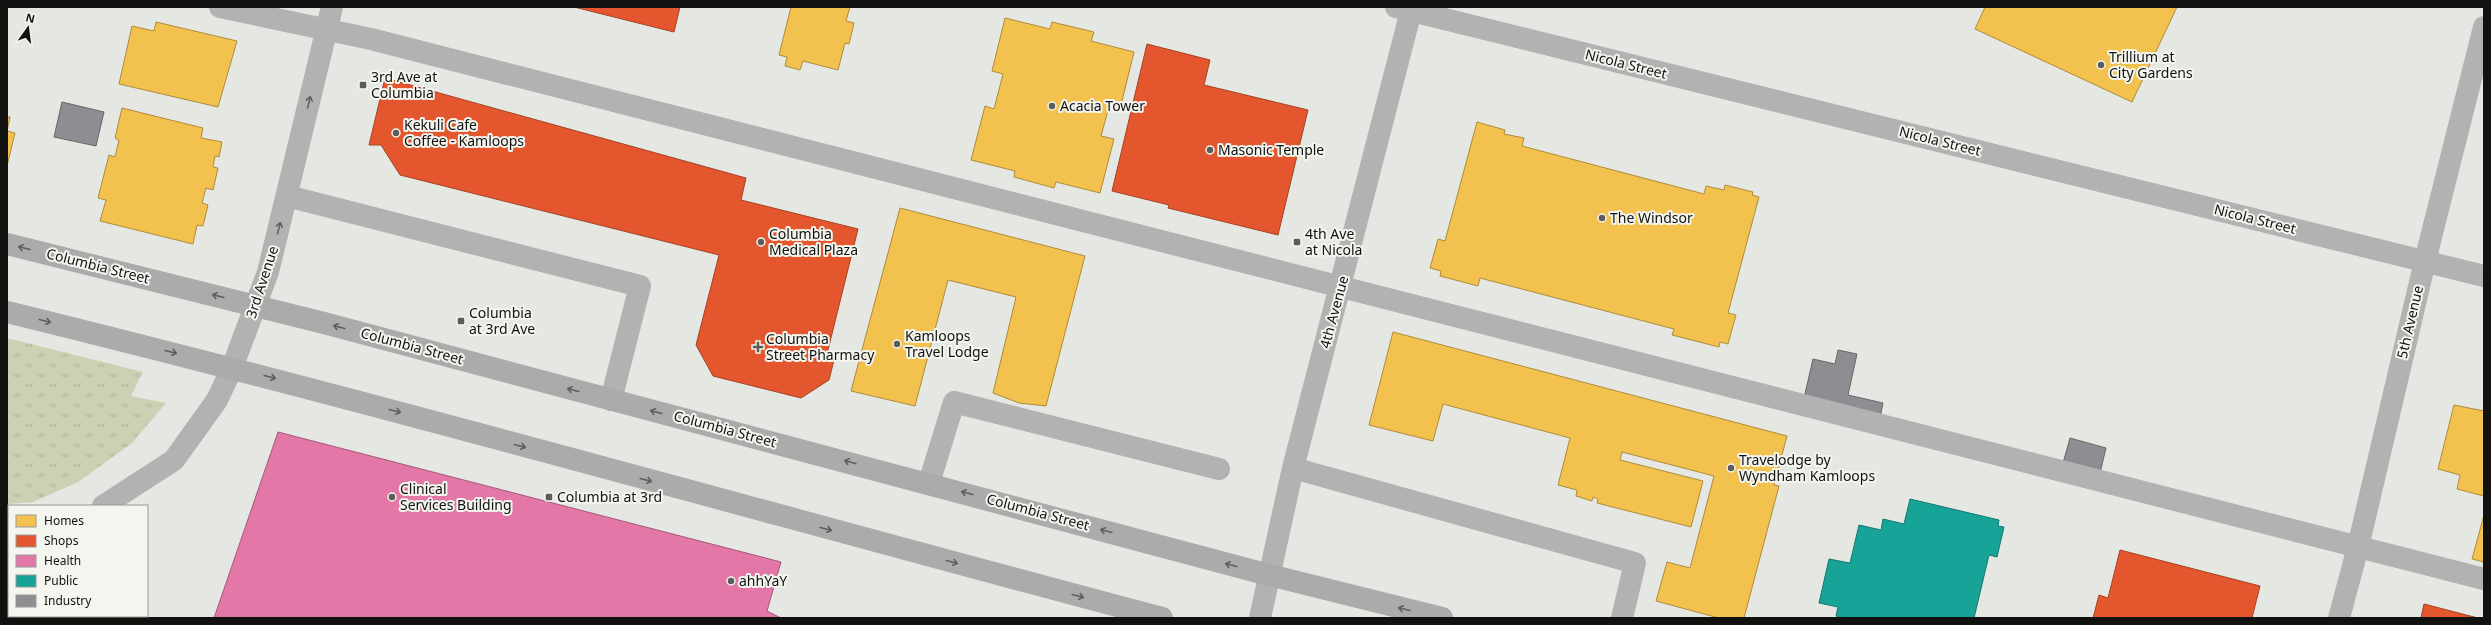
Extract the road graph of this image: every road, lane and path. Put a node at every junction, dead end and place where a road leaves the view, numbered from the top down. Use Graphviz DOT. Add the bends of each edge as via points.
graph roads {
  1 [pos="220,7"];
  2 [pos="332,7"];
  3 [pos="1406,8"];
  4 [pos="2484,27"];
  5 [pos="326,28"];
  6 [pos="287,196"];
  7 [pos="7,244"];
  8 [pos="2425,261"];
  9 [pos="2484,276"];
  10 [pos="1339,287"];
  11 [pos="256,306"];
  12 [pos="7,312"];
  13 [pos="232,368"];
  14 [pos="611,400"];
  15 [pos="1219,468"];
  16 [pos="1293,468"];
  17 [pos="929,483"];
  18 [pos="106,505"];
  19 [pos="2358,547"];
  20 [pos="1269,575"];
  21 [pos="2484,579"];
  22 [pos="1162,618"];
  23 [pos="1260,618"];
  24 [pos="1442,618"];
  25 [pos="1622,618"];
  26 [pos="2339,618"];
  1 -- 5 [label="street"];
  2 -- 5 [label="street, 3rd Avenue"];
  3 -- 8 [label="street, Nicola Street"];
  3 -- 10 [label="street, 4th Avenue"];
  4 -- 8 [label="street, 5th Avenue"];
  6 -- 5 [label="street, 3rd Avenue, one-way"];
  5 -- 10 [label="street"];
  11 -- 6 [label="street, 3rd Avenue, one-way" via="268,272"];
  6 -- 14 [label="street" via="640,286"];
  11 -- 7 [label="main road, Columbia Street, one-way"];
  8 -- 9 [label="street, Nicola Street"];
  8 -- 19 [label="street, 5th Avenue"];
  10 -- 16 [label="street, 4th Avenue"];
  10 -- 19 [label="street"];
  11 -- 13 [label="street, 3rd Avenue"];
  14 -- 11 [label="main road, Columbia Street, one-way"];
  12 -- 13 [label="main road, one-way"];
  13 -- 18 [label="street, 3rd Avenue" via="216,400 174,460"];
  13 -- 22 [label="main road, one-way"];
  17 -- 14 [label="main road, Columbia Street, one-way"];
  15 -- 17 [label="street" via="954,402"];
  16 -- 20 [label="street, 4th Avenue"];
  16 -- 25 [label="street" via="1635,563"];
  20 -- 17 [label="main road, Columbia Street, one-way"];
  19 -- 21 [label="street"];
  19 -- 26 [label="street, 5th Avenue"];
  20 -- 23 [label="street, 4th Avenue"];
  24 -- 20 [label="main road, Columbia Street, one-way"];
}
